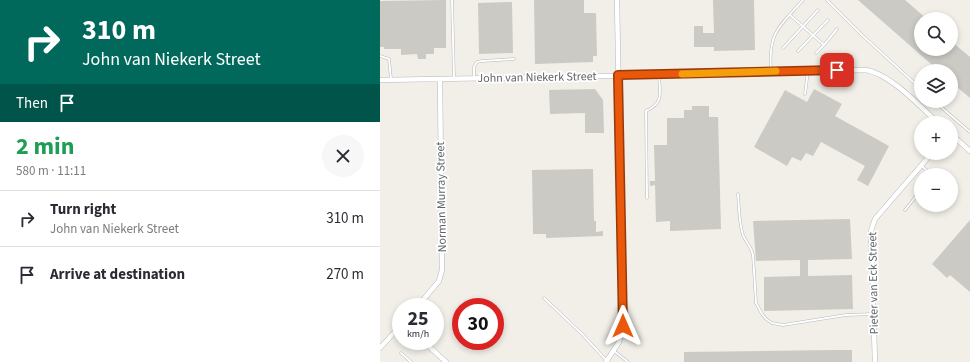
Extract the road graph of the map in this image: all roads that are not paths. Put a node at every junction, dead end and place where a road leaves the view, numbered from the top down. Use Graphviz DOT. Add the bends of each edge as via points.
graph roads {
  1 [pos="452,0"];
  2 [pos="617,0"];
  3 [pos="802,0"];
  4 [pos="827,0"];
  5 [pos="818,10"];
  6 [pos="790,15"];
  7 [pos="828,20"];
  8 [pos="802,26"];
  9 [pos="837,30"];
  10 [pos="813,36"];
  11 [pos="824,45"];
  12 [pos="783,48"];
  13 [pos="798,51"];
  14 [pos="816,53"];
  15 [pos="380,56"];
  16 [pos="514,59"];
  17 [pos="808,70"];
  18 [pos="771,71"];
  19 [pos="618,75"];
  20 [pos="659,75"];
  21 [pos="454,78"];
  22 [pos="474,78"];
  23 [pos="440,79"];
  24 [pos="380,80"];
  25 [pos="391,80"];
  26 [pos="914,82"];
  27 [pos="805,94"];
  28 [pos="942,108"];
  29 [pos="930,116"];
  30 [pos="970,132"];
  31 [pos="958,140"];
  32 [pos="970,151"];
  33 [pos="926,160"];
  34 [pos="922,165"];
  35 [pos="924,168"];
  36 [pos="738,194"];
  37 [pos="647,198"];
  38 [pos="914,199"];
  39 [pos="905,210"];
  40 [pos="425,298"];
  41 [pos="544,298"];
  42 [pos="874,314"];
  43 [pos="392,335"];
  44 [pos="380,348"];
  45 [pos="433,350"];
  46 [pos="614,352"];
  47 [pos="401,353"];
  48 [pos="411,362"];
  49 [pos="446,362"];
  50 [pos="607,362"];
  51 [pos="628,362"];
  52 [pos="875,362"];
  1 -- 21 [label="lane"];
  2 -- 19 [label="street"];
  3 -- 6 [label="lane"];
  4 -- 26 [label="lane"];
  5 -- 8 [label="lane"];
  6 -- 8 [label="lane"];
  6 -- 18 [label="lane" via="774,36 771,46"];
  7 -- 10 [label="lane"];
  8 -- 10 [label="lane"];
  8 -- 12 [label="lane"];
  9 -- 11 [label="lane"];
  10 -- 11 [label="lane"];
  10 -- 13 [label="lane"];
  11 -- 14 [label="lane"];
  15 -- 25 [label="lane" via="390,59"];
  16 -- 22 [label="lane" via="477,62 474,67"];
  17 -- 18 [label="street, John van Niekerk Street"];
  17 -- 27 [label="lane"];
  17 -- 29 [label="street, John van Niekerk Street" via="873,71 897,86"];
  18 -- 20 [label="street, John van Niekerk Street"];
  19 -- 20 [label="street, John van Niekerk Street"];
  19 -- 22 [label="street, John van Niekerk Street"];
  19 -- 46 [label="street" via="623,326"];
  20 -- 37 [label="lane" via="660,97 653,108 646,111"];
  21 -- 22 [label="street, John van Niekerk Street"];
  21 -- 23 [label="street, John van Niekerk Street"];
  23 -- 25 [label="street, John van Niekerk Street"];
  23 -- 40 [label="street, Norman Murray Street" via="442,270 439,281"];
  24 -- 25 [label="street, John van Niekerk Street"];
  28 -- 30 [label="lane"];
  31 -- 32 [label="street"];
  33 -- 34 [label="street, Pieter van Eck Street"];
  34 -- 35 [label="lane"];
  34 -- 42 [label="street, Pieter van Eck Street" via="879,215 871,231"];
  36 -- 42 [label="lane" via="740,221 744,236 752,248 756,303 766,319 783,326 846,315"];
  38 -- 39 [label="lane"];
  41 -- 50 [label="lane"];
  42 -- 52 [label="street, Pieter van Eck Street"];
  43 -- 44 [label="street"];
  45 -- 49 [label="street"];
  46 -- 50 [label="street"];
  46 -- 51 [label="lane"];
  47 -- 48 [label="lane"];
}
